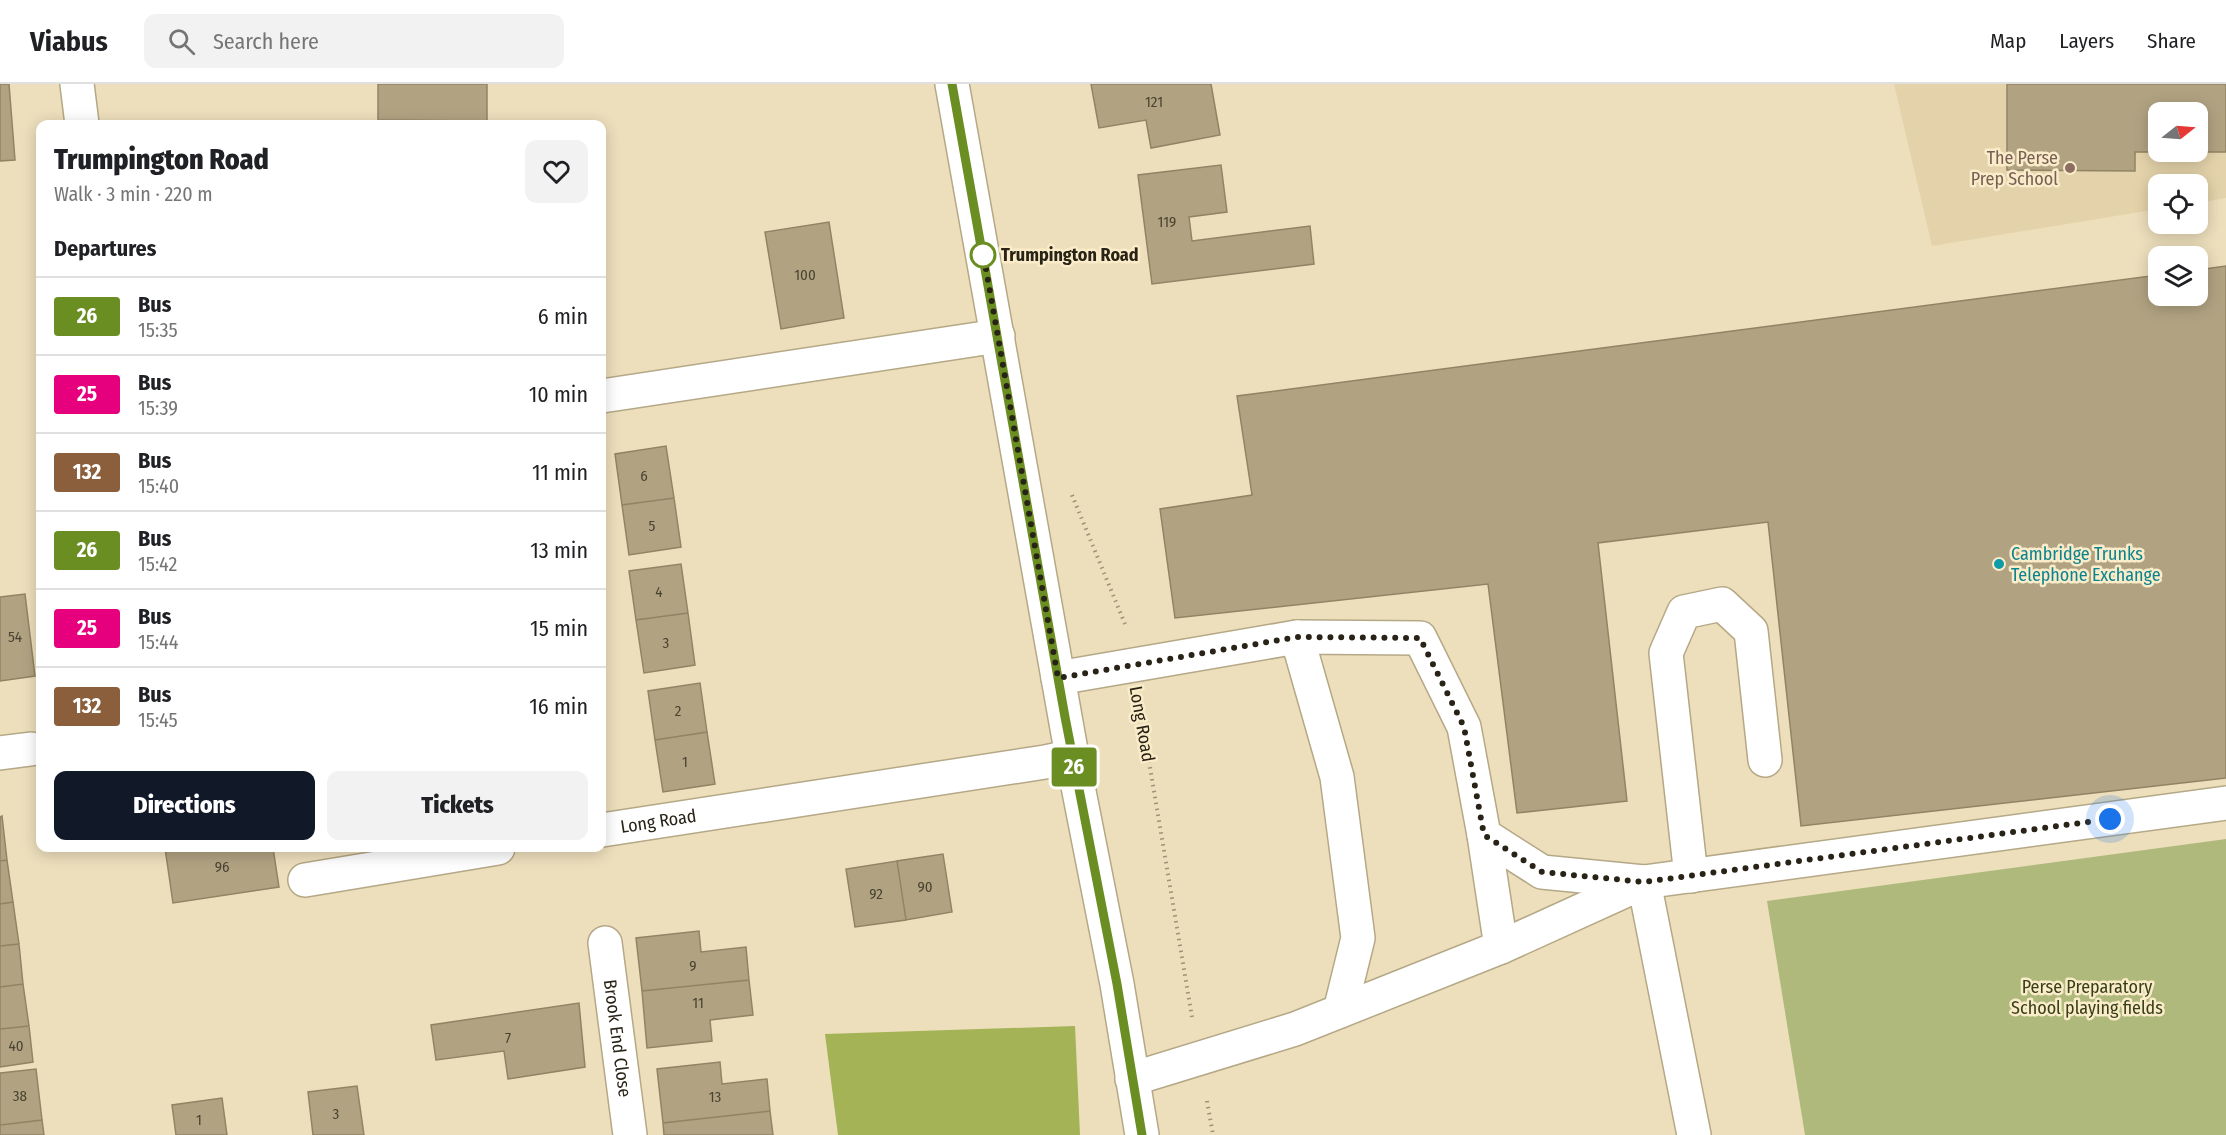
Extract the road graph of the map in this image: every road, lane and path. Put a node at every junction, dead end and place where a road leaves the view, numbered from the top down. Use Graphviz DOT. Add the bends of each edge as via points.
graph roads {
  1 [pos="77,84"];
  2 [pos="952,84"];
  3 [pos="82,120"];
  4 [pos="998,336"];
  5 [pos="606,395"];
  6 [pos="1070,491"];
  7 [pos="1297,637"];
  8 [pos="1132,665"];
  9 [pos="1058,678"];
  10 [pos="1072,756"];
  11 [pos="1765,760"];
  12 [pos="2226,803"];
  13 [pos="606,829"];
  14 [pos="1484,835"];
  15 [pos="474,852"];
  16 [pos="1691,876"];
  17 [pos="306,880"];
  18 [pos="1644,882"];
  19 [pos="605,943"];
  20 [pos="1501,947"];
  21 [pos="1340,1011"];
  22 [pos="1199,1059"];
  23 [pos="1132,1079"];
  24 [pos="1140,1129"];
  25 [pos="630,1135"];
  26 [pos="1694,1135"];
  1 -- 3 [label="main road"];
  2 -- 4 [label="main road"];
  4 -- 5 [label="main road"];
  4 -- 9 [label="main road"];
  6 -- 8 [label="path, Long Road" via="1125,623"];
  7 -- 8 [label="main road"];
  7 -- 14 [label="main road" via="1420,638 1464,727"];
  7 -- 21 [label="main road" via="1337,777 1358,938"];
  8 -- 9 [label="main road"];
  8 -- 22 [label="path, Long Road"];
  9 -- 10 [label="main road"];
  10 -- 13 [label="main road, Long Road"];
  10 -- 23 [label="main road"];
  11 -- 16 [label="main road" via="1750,632 1722,604 1684,612 1666,653"];
  12 -- 16 [label="main road"];
  14 -- 18 [label="main road" via="1542,872"];
  14 -- 20 [label="main road"];
  15 -- 17 [label="main road"];
  16 -- 18 [label="main road"];
  18 -- 20 [label="main road"];
  18 -- 26 [label="main road"];
  19 -- 25 [label="main road, Brook End Close"];
  20 -- 21 [label="main road"];
  21 -- 22 [label="main road"];
  22 -- 23 [label="main road"];
  23 -- 24 [label="main road"];
}
